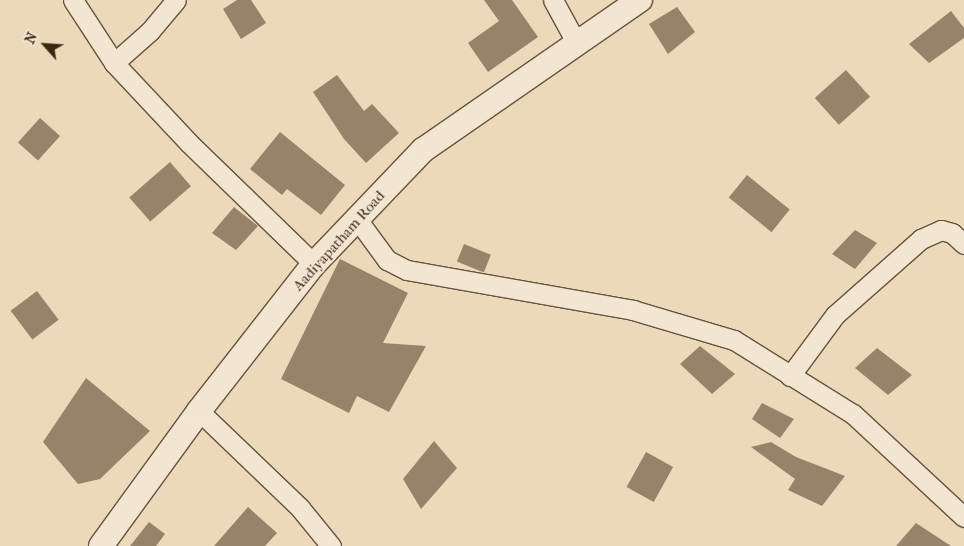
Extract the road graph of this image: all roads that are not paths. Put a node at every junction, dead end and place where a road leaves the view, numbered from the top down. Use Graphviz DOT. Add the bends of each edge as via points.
graph roads {
  1 [pos="73,0"];
  2 [pos="176,0"];
  3 [pos="553,0"];
  4 [pos="640,0"];
  5 [pos="577,44"];
  6 [pos="114,64"];
  7 [pos="357,219"];
  8 [pos="964,244"];
  9 [pos="314,264"];
  10 [pos="790,376"];
  11 [pos="199,411"];
  12 [pos="964,517"];
  13 [pos="101,546"];
  14 [pos="331,546"];
  1 -- 6 [label="street"];
  2 -- 6 [label="street" via="150,31"];
  3 -- 5 [label="street"];
  4 -- 5 [label="street, Aadiyapatham Road"];
  5 -- 7 [label="street, Aadiyapatham Road" via="423,150"];
  6 -- 9 [label="street" via="189,143"];
  7 -- 9 [label="street, Aadiyapatham Road"];
  7 -- 10 [label="street" via="387,260 407,270 633,310 734,340"];
  8 -- 10 [label="street" via="952,234 940,230 921,239 835,315"];
  9 -- 11 [label="street, Aadiyapatham Road"];
  10 -- 12 [label="street" via="853,414"];
  11 -- 13 [label="street, Aadiyapatham Road"];
  11 -- 14 [label="street" via="300,508"];
}
